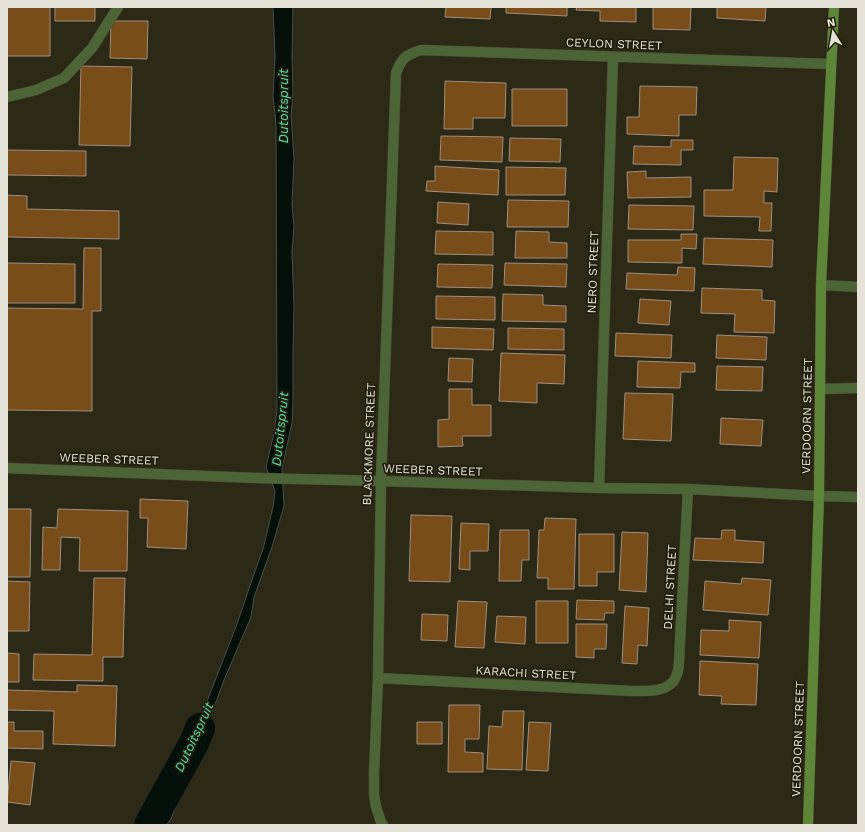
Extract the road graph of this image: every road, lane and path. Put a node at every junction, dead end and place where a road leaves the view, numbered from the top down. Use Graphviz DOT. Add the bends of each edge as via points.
graph roads {
  1 [pos="118,7"];
  2 [pos="834,7"];
  3 [pos="613,57"];
  4 [pos="399,63"];
  5 [pos="831,64"];
  6 [pos="7,97"];
  7 [pos="821,285"];
  8 [pos="858,287"];
  9 [pos="858,388"];
  10 [pos="820,389"];
  11 [pos="7,468"];
  12 [pos="381,481"];
  13 [pos="599,488"];
  14 [pos="688,489"];
  15 [pos="819,496"];
  16 [pos="858,497"];
  17 [pos="378,678"];
  18 [pos="672,684"];
  19 [pos="383,825"];
  20 [pos="808,825"];
  1 -- 6 [label="street" via="92,48 64,78 36,90"];
  2 -- 5 [label="street, VERDOORN STREET"];
  3 -- 4 [label="street, CEYLON STREET" via="421,50 408,54"];
  3 -- 5 [label="street, CEYLON STREET"];
  3 -- 13 [label="street, NERO STREET"];
  4 -- 12 [label="street, BLACKMORE STREET" via="396,73"];
  5 -- 7 [label="street, VERDOORN STREET"];
  7 -- 8 [label="street"];
  7 -- 10 [label="street, VERDOORN STREET"];
  9 -- 10 [label="street"];
  10 -- 15 [label="street, VERDOORN STREET"];
  11 -- 12 [label="street, WEEBER STREET"];
  12 -- 13 [label="street, WEEBER STREET"];
  12 -- 17 [label="street, BLACKMORE STREET"];
  13 -- 14 [label="street, WEEBER STREET"];
  14 -- 15 [label="street, WEEBER STREET"];
  14 -- 18 [label="street, DELHI STREET" via="679,661 676,678"];
  15 -- 16 [label="street, WEEBER STREET"];
  15 -- 20 [label="street, VERDOORN STREET"];
  17 -- 18 [label="street, KARACHI STREET" via="632,691 658,690"];
  17 -- 19 [label="street, BLACKMORE STREET" via="374,787 376,807"];
}
